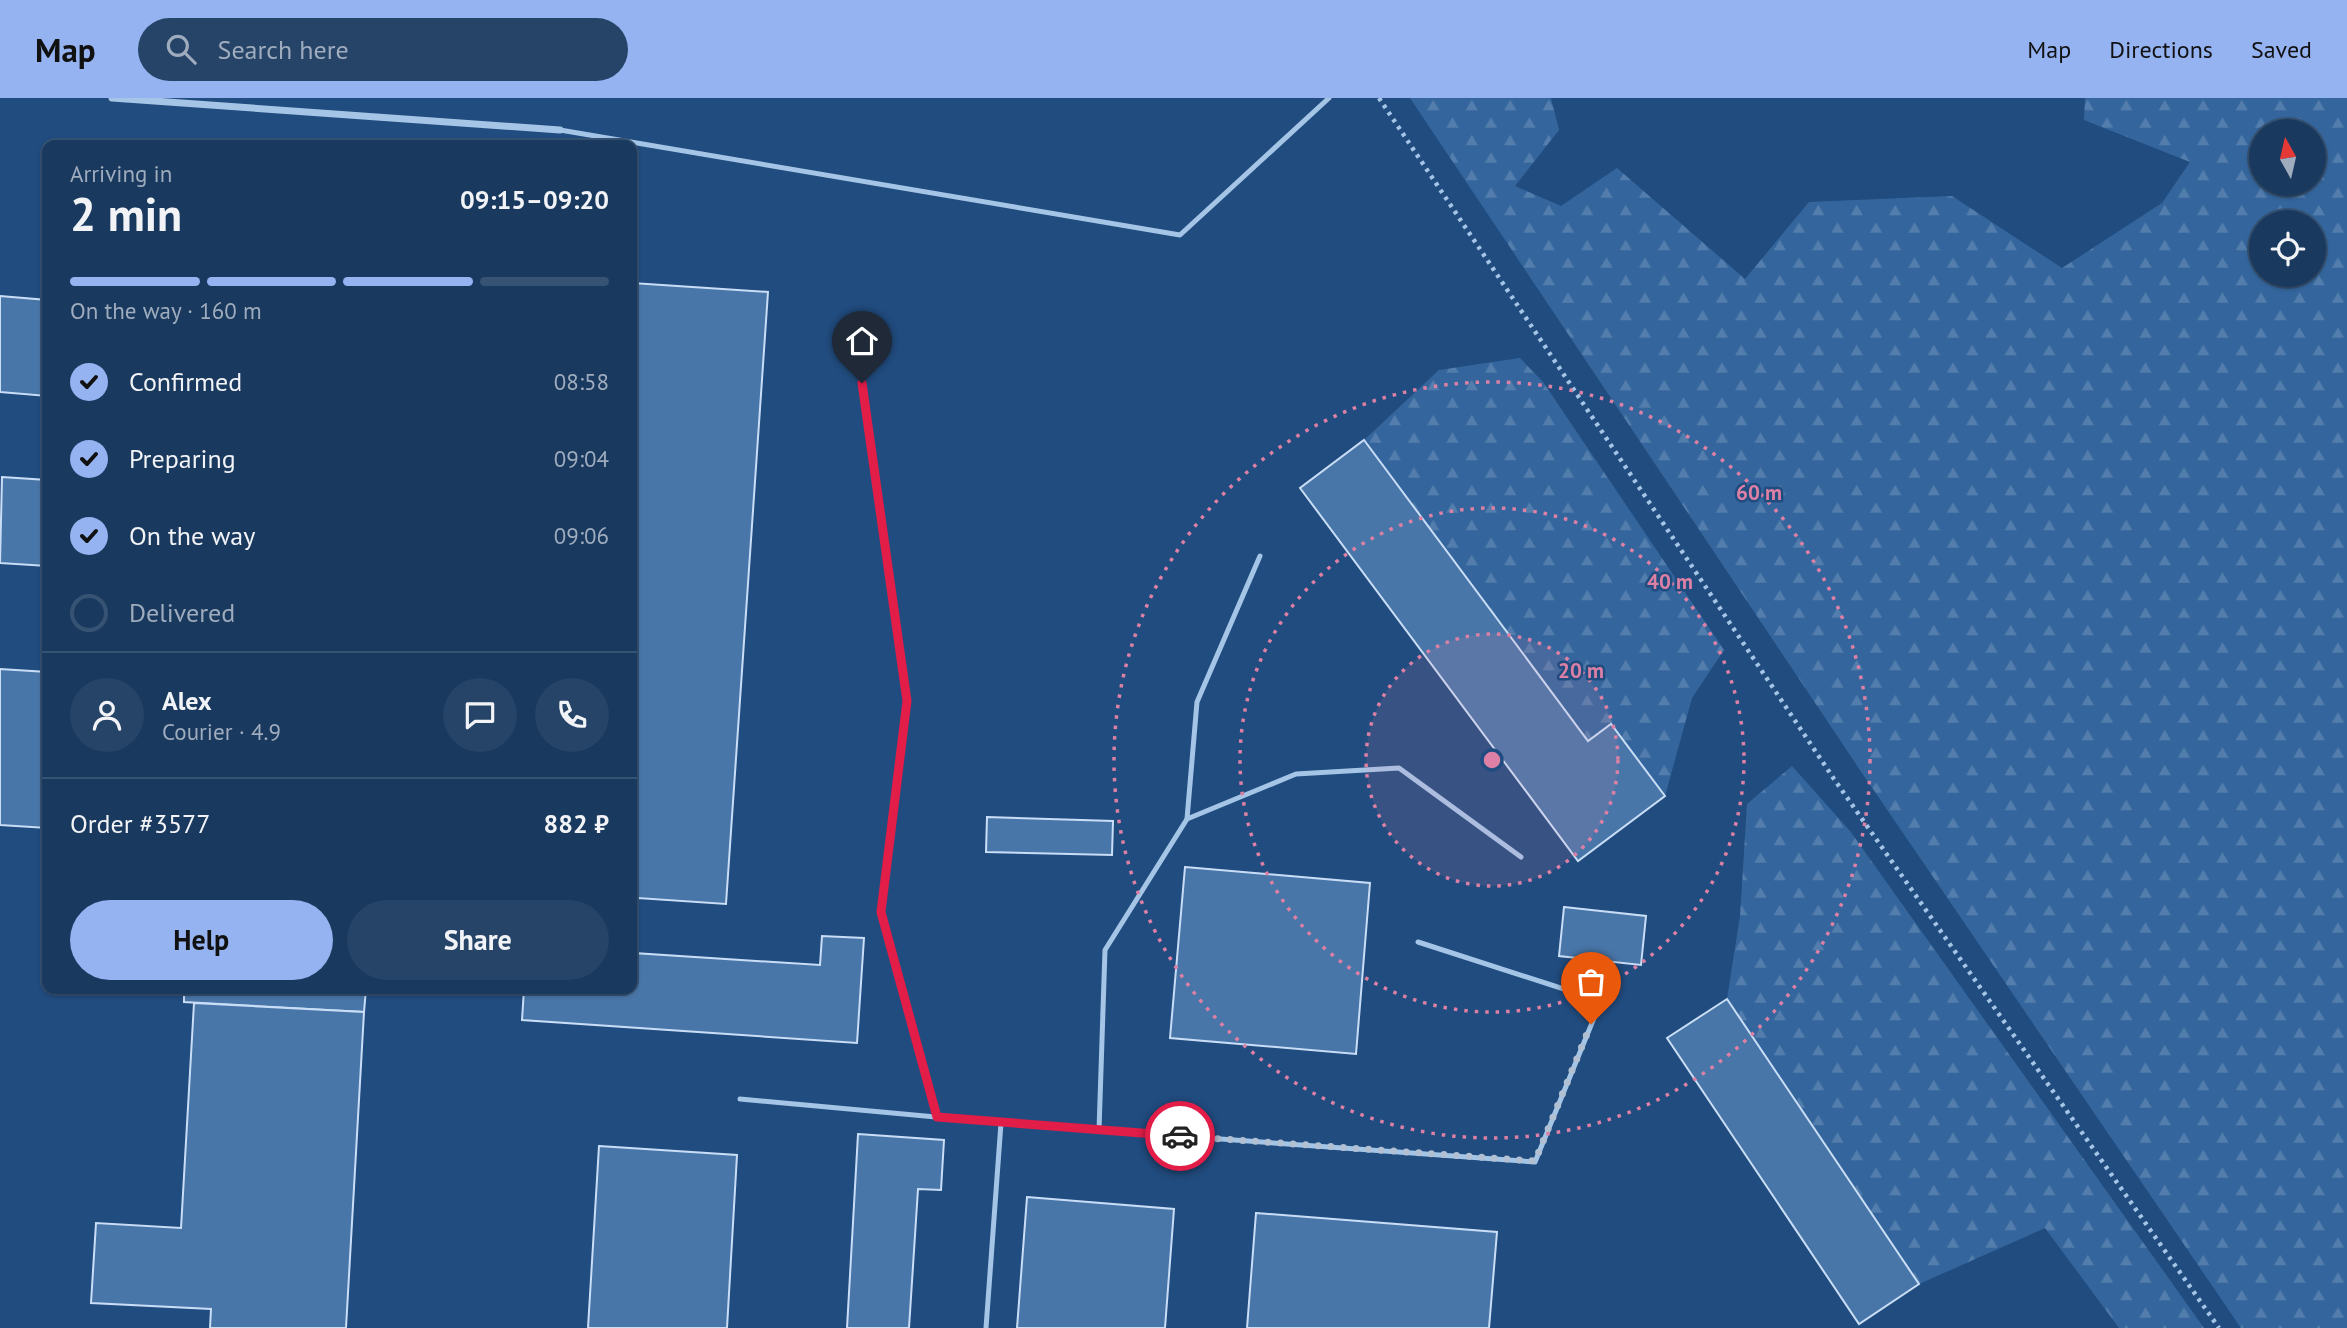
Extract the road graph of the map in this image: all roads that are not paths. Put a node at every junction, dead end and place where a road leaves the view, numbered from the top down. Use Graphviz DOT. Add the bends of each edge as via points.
graph roads {
  1 [pos="112,98"];
  2 [pos="1329,98"];
  3 [pos="560,130"];
  4 [pos="619,140"];
  5 [pos="637,143"];
  6 [pos="862,383"];
  7 [pos="1260,556"];
  8 [pos="1187,819"];
  9 [pos="1521,857"];
  10 [pos="1418,942"];
  11 [pos="740,1099"];
  12 [pos="937,1117"];
  13 [pos="1001,1123"];
  14 [pos="1099,1130"];
  15 [pos="986,1328"];
  1 -- 3 [label="street"];
  2 -- 5 [label="lane" via="1180,235"];
  3 -- 4 [label="lane"];
  6 -- 12 [label="lane" via="907,701 881,912"];
  7 -- 8 [label="lane" via="1198,702"];
  8 -- 9 [label="lane" via="1296,774 1399,768"];
  8 -- 14 [label="lane" via="1105,950"];
  10 -- 14 [label="lane" via="1601,1001 1535,1161"];
  11 -- 12 [label="lane"];
  12 -- 13 [label="lane"];
  13 -- 14 [label="lane"];
  13 -- 15 [label="lane"];
}
